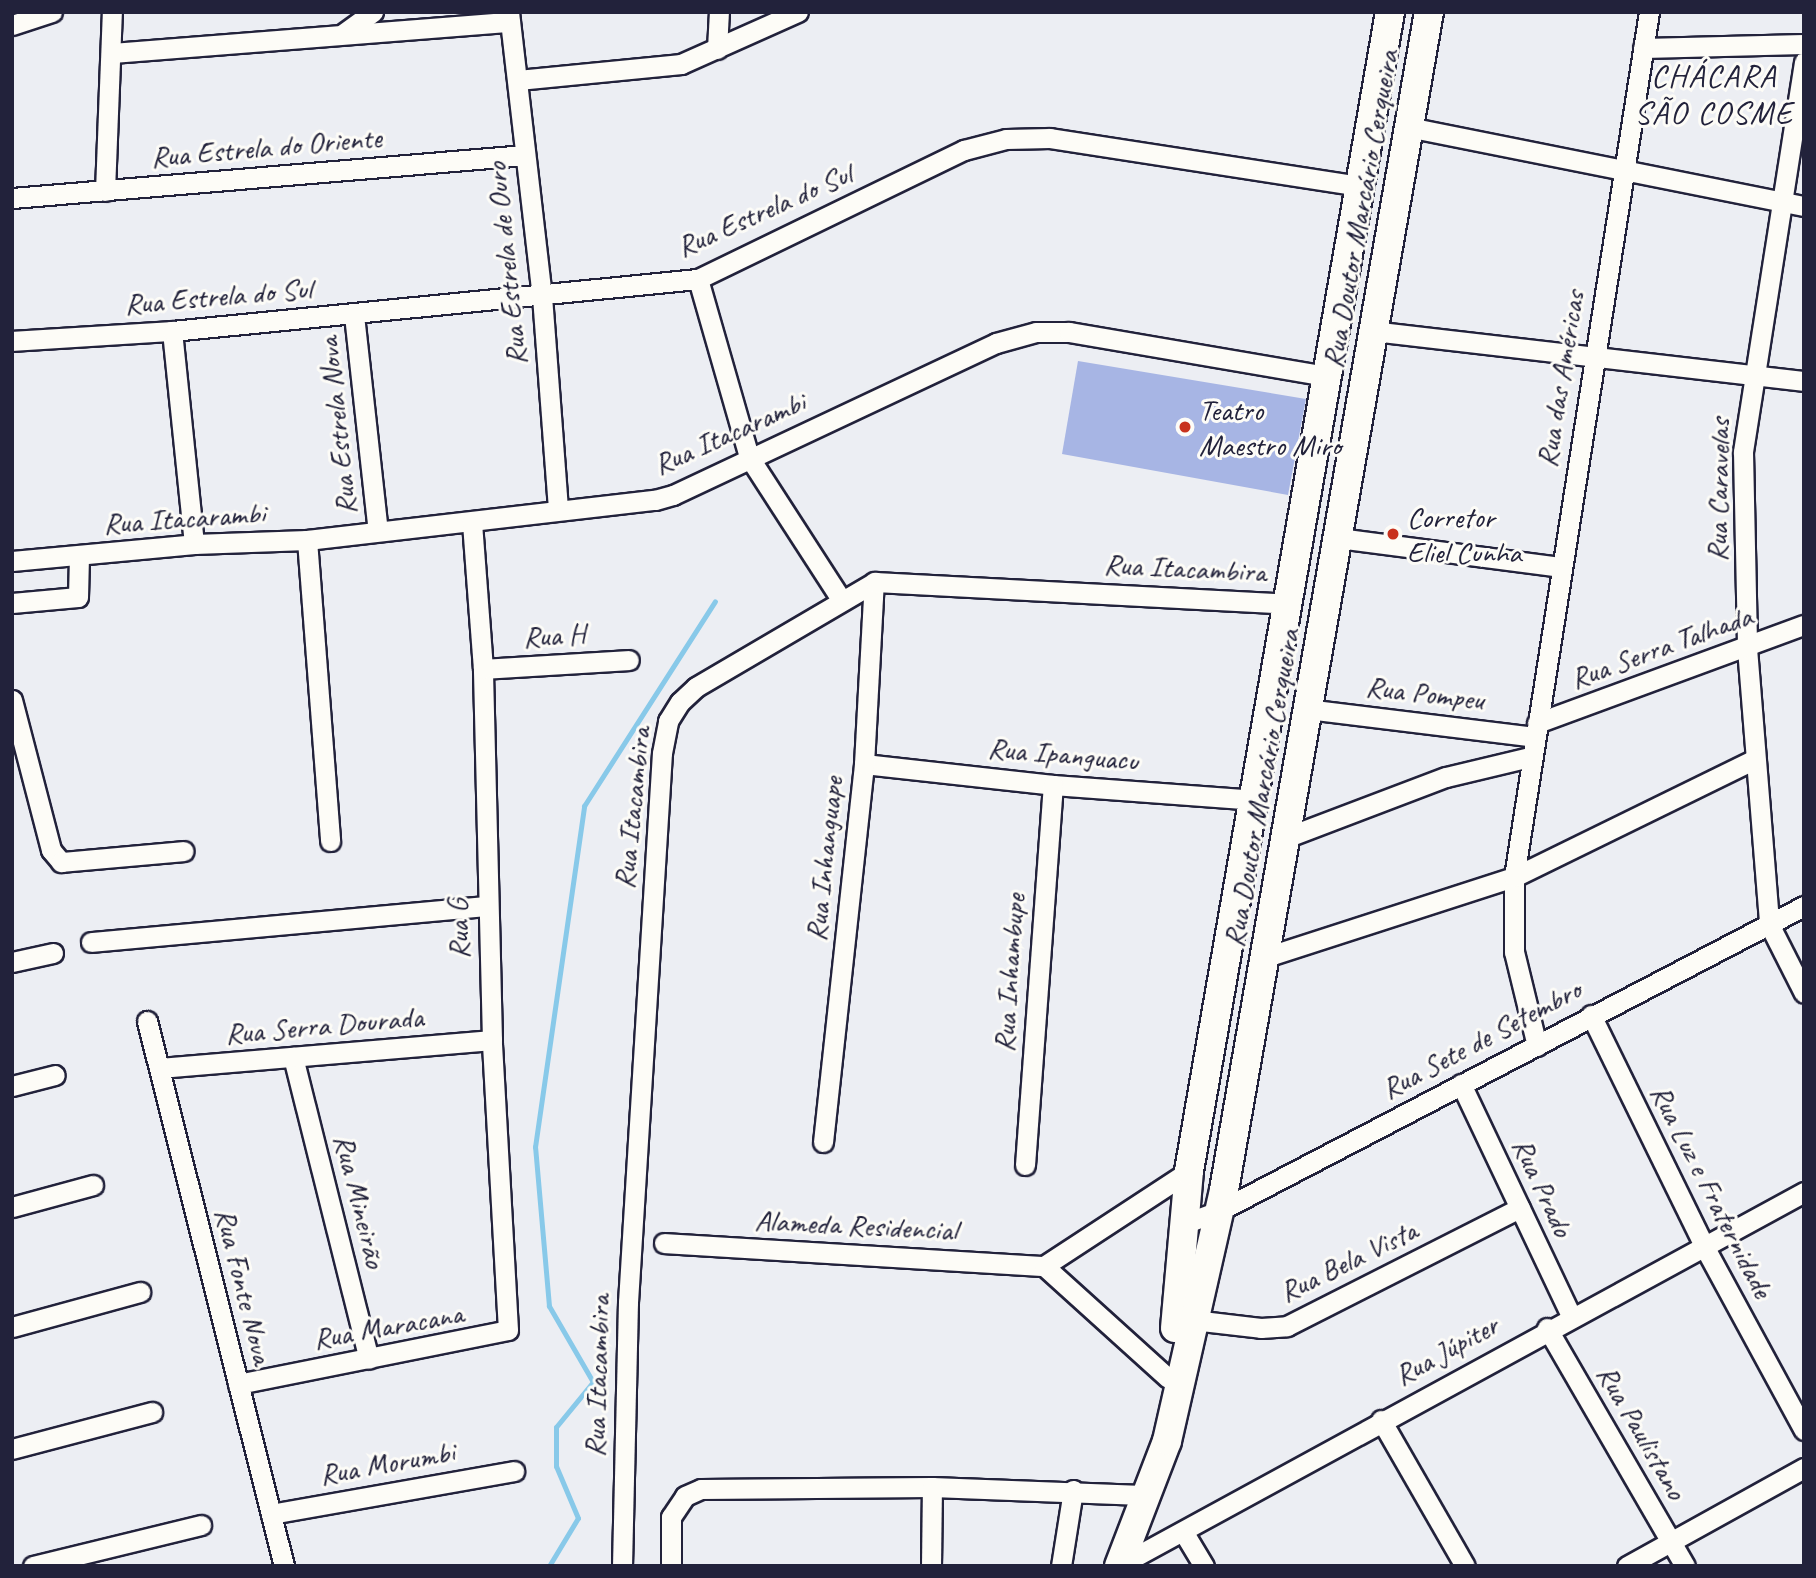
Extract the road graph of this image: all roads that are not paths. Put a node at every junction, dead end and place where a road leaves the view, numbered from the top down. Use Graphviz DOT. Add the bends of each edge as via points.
graph roads {
  1 [pos="52,12"];
  2 [pos="112,12"];
  3 [pos="373,12"];
  4 [pos="719,12"];
  5 [pos="798,12"];
  6 [pos="1390,12"];
  7 [pos="1429,12"];
  8 [pos="1649,12"];
  9 [pos="510,17"];
  10 [pos="13,21"];
  11 [pos="344,34"];
  12 [pos="1804,44"];
  13 [pos="1643,48"];
  14 [pos="717,49"];
  15 [pos="112,53"];
  16 [pos="1804,62"];
  17 [pos="518,80"];
  18 [pos="1408,127"];
  19 [pos="525,155"];
  20 [pos="1623,169"];
  21 [pos="1359,186"];
  22 [pos="105,191"];
  23 [pos="12,198"];
  24 [pos="1784,202"];
  25 [pos="1804,206"];
  26 [pos="698,279"];
  27 [pos="541,296"];
  28 [pos="354,314"];
  29 [pos="172,331"];
  30 [pos="1371,331"];
  31 [pos="12,341"];
  32 [pos="1595,354"];
  33 [pos="1326,376"];
  34 [pos="1756,376"];
  35 [pos="1804,381"];
  36 [pos="750,457"];
  37 [pos="1304,508"];
  38 [pos="558,509"];
  39 [pos="472,522"];
  40 [pos="1340,526"];
  41 [pos="378,531"];
  42 [pos="307,540"];
  43 [pos="194,544"];
  44 [pos="79,556"];
  45 [pos="1296,558"];
  46 [pos="12,561"];
  47 [pos="1560,567"];
  48 [pos="1332,570"];
  49 [pos="874,582"];
  50 [pos="842,601"];
  51 [pos="12,603"];
  52 [pos="1288,604"];
  53 [pos="1804,625"];
  54 [pos="1747,648"];
  55 [pos="629,660"];
  56 [pos="483,669"];
  57 [pos="12,699"];
  58 [pos="1307,709"];
  59 [pos="1536,730"];
  60 [pos="1530,757"];
  61 [pos="1755,759"];
  62 [pos="864,764"];
  63 [pos="1052,785"];
  64 [pos="1256,800"];
  65 [pos="1285,838"];
  66 [pos="330,841"];
  67 [pos="184,851"];
  68 [pos="1514,877"];
  69 [pos="487,906"];
  70 [pos="1804,906"];
  71 [pos="1769,924"];
  72 [pos="91,942"];
  73 [pos="53,953"];
  74 [pos="1266,957"];
  75 [pos="12,962"];
  76 [pos="1804,993"];
  77 [pos="1591,1015"];
  78 [pos="147,1021"];
  79 [pos="492,1040"];
  80 [pos="1537,1046"];
  81 [pos="293,1058"];
  82 [pos="160,1068"];
  83 [pos="55,1075"];
  84 [pos="1461,1084"];
  85 [pos="12,1086"];
  86 [pos="823,1142"];
  87 [pos="1025,1165"];
  88 [pos="1189,1171"];
  89 [pos="93,1185"];
  90 [pos="1804,1192"];
  91 [pos="12,1207"];
  92 [pos="1520,1208"];
  93 [pos="1219,1211"];
  94 [pos="1186,1223"];
  95 [pos="664,1243"];
  96 [pos="1705,1248"];
  97 [pos="1044,1266"];
  98 [pos="140,1292"];
  99 [pos="1571,1316"];
  100 [pos="1193,1320"];
  101 [pos="12,1327"];
  102 [pos="1547,1328"];
  103 [pos="507,1333"];
  104 [pos="369,1359"];
  105 [pos="1168,1378"];
  106 [pos="238,1384"];
  107 [pos="152,1412"];
  108 [pos="1381,1420"];
  109 [pos="1804,1430"];
  110 [pos="12,1449"];
  111 [pos="1804,1468"];
  112 [pos="514,1471"];
  113 [pos="932,1487"];
  114 [pos="1073,1490"];
  115 [pos="1136,1495"];
  116 [pos="271,1514"];
  117 [pos="201,1525"];
  118 [pos="1184,1533"];
  119 [pos="1671,1542"];
  120 [pos="1154,1557"];
  121 [pos="1113,1565"];
  122 [pos="33,1566"];
  123 [pos="284,1566"];
  124 [pos="622,1566"];
  125 [pos="671,1566"];
  126 [pos="931,1566"];
  127 [pos="1060,1566"];
  128 [pos="1204,1566"];
  129 [pos="1465,1566"];
  130 [pos="1627,1566"];
  131 [pos="1685,1566"];
  1 -- 10 [label="street"];
  2 -- 15 [label="street"];
  3 -- 11 [label="street"];
  4 -- 14 [label="street"];
  5 -- 14 [label="street"];
  6 -- 21 [label="street, Rua Doutor Marcário Cerqueira"];
  7 -- 18 [label="street, Rua Doutor Marcário Cerqueira"];
  8 -- 13 [label="street, Rua das Américas"];
  9 -- 11 [label="street"];
  9 -- 17 [label="street, Rua Estrela de Ouro"];
  11 -- 15 [label="street"];
  12 -- 13 [label="street"];
  13 -- 20 [label="street, Rua das Américas"];
  14 -- 17 [label="street" via="681,64"];
  15 -- 22 [label="street"];
  16 -- 24 [label="street, Rua Caravelas"];
  17 -- 19 [label="street, Rua Estrela de Ouro"];
  18 -- 20 [label="street"];
  18 -- 30 [label="street, Rua Doutor Marcário Cerqueira"];
  19 -- 22 [label="street, Rua Estrela do Oriente"];
  19 -- 27 [label="street, Rua Estrela de Ouro"];
  20 -- 24 [label="street"];
  20 -- 32 [label="street, Rua das Américas"];
  21 -- 26 [label="street, Rua Estrela do Sul" via="1050,138 1006,139 964,150"];
  21 -- 33 [label="street, Rua Doutor Marcário Cerqueira"];
  22 -- 23 [label="street, Rua Estrela do Oriente"];
  24 -- 25 [label="street"];
  24 -- 34 [label="street, Rua Caravelas"];
  26 -- 27 [label="street, Rua Estrela do Sul"];
  26 -- 36 [label="street"];
  27 -- 28 [label="street, Rua Estrela do Sul"];
  27 -- 38 [label="street, Rua Estrela de Ouro"];
  28 -- 29 [label="street, Rua Estrela do Sul"];
  28 -- 41 [label="street, Rua Estrela Nova"];
  29 -- 31 [label="street, Rua Estrela do Sul"];
  29 -- 43 [label="street"];
  30 -- 32 [label="street"];
  30 -- 40 [label="street, Rua Doutor Marcário Cerqueira"];
  32 -- 34 [label="street"];
  32 -- 47 [label="street, Rua das Américas"];
  33 -- 36 [label="street, Rua Itacarambi" via="1069,332 1036,332 996,343"];
  33 -- 37 [label="street, Rua Doutor Marcário Cerqueira"];
  34 -- 35 [label="street"];
  34 -- 54 [label="street, Rua Caravelas" via="1744,453"];
  36 -- 38 [label="street, Rua Itacarambi" via="673,495"];
  36 -- 50 [label="street"];
  37 -- 40 [label="street" via="1320,523"];
  37 -- 45 [label="street, Rua Doutor Marcário Cerqueira"];
  38 -- 39 [label="street, Rua Itacarambi"];
  39 -- 41 [label="street, Rua Itacarambi"];
  39 -- 56 [label="street, Rua G"];
  40 -- 47 [label="street"];
  40 -- 48 [label="street, Rua Doutor Marcário Cerqueira"];
  41 -- 42 [label="street, Rua Itacarambi"];
  42 -- 43 [label="street, Rua Itacarambi"];
  42 -- 66 [label="street"];
  43 -- 44 [label="street, Rua Itacarambi"];
  44 -- 46 [label="street, Rua Itacarambi"];
  44 -- 51 [label="street" via="79,597"];
  45 -- 48 [label="street" via="1315,559"];
  45 -- 52 [label="street, Rua Doutor Marcário Cerqueira"];
  47 -- 59 [label="street, Rua das Américas"];
  48 -- 58 [label="street, Rua Doutor Marcário Cerqueira"];
  49 -- 50 [label="street, Rua Itacambira"];
  49 -- 52 [label="street, Rua Itacambira"];
  49 -- 62 [label="street, Rua Inhanguape"];
  50 -- 124 [label="street, Rua Itacambira" via="696,687 668,721 662,753 639,1102"];
  52 -- 64 [label="street, Rua Doutor Marcário Cerqueira"];
  53 -- 54 [label="street, Rua Serra Talhada"];
  54 -- 59 [label="street, Rua Serra Talhada"];
  54 -- 61 [label="street, Rua Caravelas"];
  55 -- 56 [label="street, Rua H"];
  56 -- 69 [label="street, Rua G"];
  57 -- 67 [label="street" via="51,849 61,862"];
  58 -- 59 [label="street, Rua Pompeu"];
  58 -- 65 [label="street, Rua Doutor Marcário Cerqueira"];
  59 -- 60 [label="street, Rua das Américas"];
  60 -- 65 [label="street" via="1446,778"];
  60 -- 68 [label="street, Rua das Américas"];
  61 -- 68 [label="street"];
  61 -- 71 [label="street, Rua Caravelas"];
  62 -- 63 [label="street, Rua Ipanguacu"];
  62 -- 86 [label="street, Rua Inhanguape"];
  63 -- 64 [label="street, Rua Ipanguacu"];
  63 -- 87 [label="street, Rua Inhambupe"];
  64 -- 88 [label="street, Rua Doutor Marcário Cerqueira"];
  65 -- 74 [label="street, Rua Doutor Marcário Cerqueira"];
  68 -- 74 [label="street"];
  68 -- 80 [label="street, Rua das Américas" via="1514,952"];
  69 -- 72 [label="street"];
  69 -- 79 [label="street, Rua G"];
  70 -- 71 [label="street, Rua Sete de Setembro"];
  71 -- 76 [label="street"];
  71 -- 77 [label="street, Rua Sete de Setembro"];
  73 -- 75 [label="street"];
  74 -- 93 [label="street, Rua Doutor Marcário Cerqueira"];
  77 -- 80 [label="street, Rua Sete de Setembro"];
  77 -- 96 [label="street, Rua Luz e Fraternidade"];
  78 -- 82 [label="street, Rua Fonte Nova"];
  79 -- 81 [label="street, Rua Serra Dourada"];
  79 -- 103 [label="street, Rua G"];
  80 -- 84 [label="street, Rua Sete de Setembro"];
  81 -- 82 [label="street, Rua Serra Dourada"];
  81 -- 104 [label="street, Rua Mineirão"];
  82 -- 106 [label="street, Rua Fonte Nova"];
  83 -- 85 [label="street"];
  84 -- 92 [label="street, Rua Prado"];
  84 -- 93 [label="street, Rua Sete de Setembro"];
  88 -- 94 [label="street, Rua Doutor Marcário Cerqueira"];
  88 -- 97 [label="street"];
  89 -- 91 [label="street"];
  90 -- 96 [label="street, Rua Júpiter"];
  92 -- 99 [label="street, Rua Prado"];
  92 -- 100 [label="street, Rua Bela Vista" via="1287,1326 1261,1328"];
  93 -- 94 [label="street, Rua Sete de Setembro"];
  93 -- 100 [label="street, Rua Doutor Marcário Cerqueira"];
  94 -- 105 [label="street, Rua Doutor Marcário Cerqueira"];
  95 -- 97 [label="street, Alameda Residencial"];
  96 -- 99 [label="street, Rua Júpiter"];
  96 -- 109 [label="street, Rua Luz e Fraternidade"];
  97 -- 105 [label="street"];
  98 -- 101 [label="street"];
  99 -- 102 [label="street, Rua Júpiter"];
  100 -- 121 [label="street, Rua Doutor Marcário Cerqueira" via="1167,1441"];
  102 -- 108 [label="street, Rua Júpiter"];
  102 -- 119 [label="street, Rua Paulistano"];
  103 -- 104 [label="street, Rua Maracana"];
  104 -- 106 [label="street, Rua Maracana"];
  105 -- 115 [label="street, Rua Doutor Marcário Cerqueira"];
  106 -- 116 [label="street, Rua Fonte Nova"];
  107 -- 110 [label="street"];
  108 -- 118 [label="street, Rua Júpiter"];
  108 -- 129 [label="street"];
  111 -- 119 [label="street"];
  112 -- 116 [label="street, Rua Morumbi"];
  113 -- 114 [label="street"];
  113 -- 125 [label="street" via="701,1489 685,1496 671,1517"];
  113 -- 126 [label="street"];
  114 -- 115 [label="street"];
  114 -- 127 [label="street"];
  115 -- 121 [label="street, Rua Doutor Marcário Cerqueira"];
  116 -- 123 [label="street, Rua Fonte Nova"];
  117 -- 122 [label="street"];
  118 -- 120 [label="street, Rua Júpiter"];
  118 -- 128 [label="street"];
  119 -- 130 [label="street"];
  119 -- 131 [label="street, Rua Paulistano"];
  120 -- 121 [label="street, Rua Júpiter"];
}
